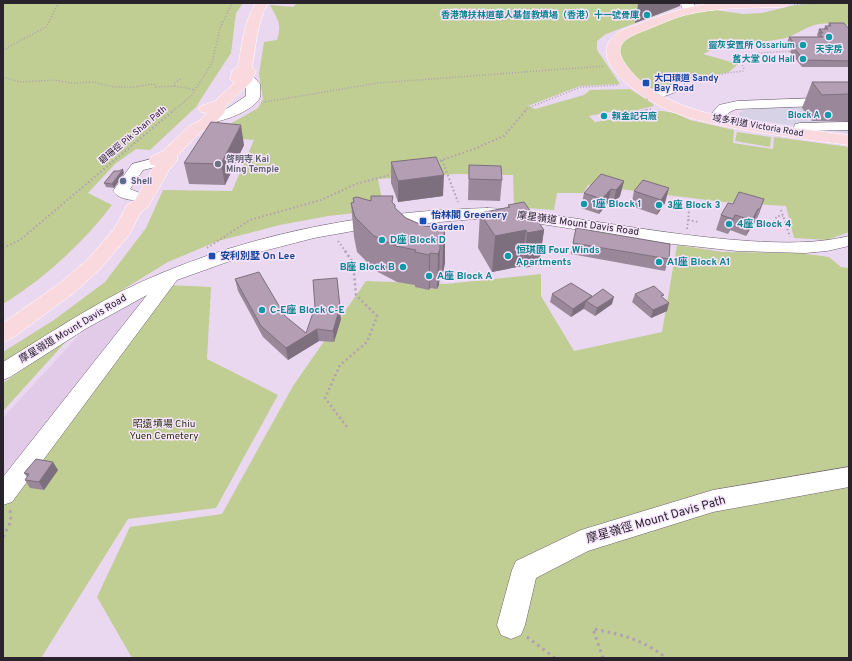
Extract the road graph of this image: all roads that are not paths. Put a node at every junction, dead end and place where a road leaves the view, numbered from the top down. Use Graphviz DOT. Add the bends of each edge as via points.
graph roads {
  1 [pos="785,4"];
  2 [pos="257,6"];
  3 [pos="690,7"];
  4 [pos="243,77"];
  5 [pos="678,86"];
  6 [pos="652,96"];
  7 [pos="849,101"];
  8 [pos="220,104"];
  9 [pos="210,119"];
  10 [pos="714,119"];
  11 [pos="849,125"];
  12 [pos="196,128"];
  13 [pos="800,131"];
  14 [pos="849,140"];
  15 [pos="849,241"];
  16 [pos="816,247"];
  17 [pos="849,257"];
  18 [pos="171,277"];
  19 [pos="25,317"];
  20 [pos="3,325"];
  21 [pos="3,334"];
  22 [pos="3,372"];
  23 [pos="849,477"];
  24 [pos="3,494"];
  25 [pos="511,625"];
  1 -- 3 [label="main road, 域多利道 Victoria Road"];
  2 -- 4 [label="main road"];
  3 -- 6 [label="main road, 域多利道 Victoria Road" via="628,32 612,46 613,55 622,70"];
  4 -- 8 [label="main road"];
  4 -- 9 [label="street" via="253,84 253,97 243,107"];
  5 -- 6 [label="street"];
  6 -- 10 [label="main road, 域多利道 Victoria Road" via="667,104"];
  7 -- 10 [label="street" via="737,105 724,108"];
  8 -- 9 [label="main road" via="219,110"];
  8 -- 12 [label="main road" via="207,108 193,122"];
  9 -- 12 [label="main road"];
  10 -- 13 [label="main road, 域多利道 Victoria Road"];
  11 -- 13 [label="street"];
  12 -- 19 [label="main road" via="162,159 134,203 122,231 94,264 67,288"];
  13 -- 14 [label="main road, 域多利道 Victoria Road"];
  15 -- 16 [label="street, 摩星嶺道 Mount Davis Road"];
  16 -- 17 [label="street" via="825,253"];
  16 -- 18 [label="street, 摩星嶺道 Mount Davis Road" via="722,245 506,214 463,215 371,223 301,235 249,247"];
  18 -- 22 [label="street, 摩星嶺道 Mount Davis Road" via="128,296 82,322"];
  18 -- 24 [label="street"];
  19 -- 20 [label="main road"];
  19 -- 21 [label="main road"];
  23 -- 25 [label="street, 摩星嶺徑 Mount Davis Path" via="713,501 581,542 525,570"];
}
